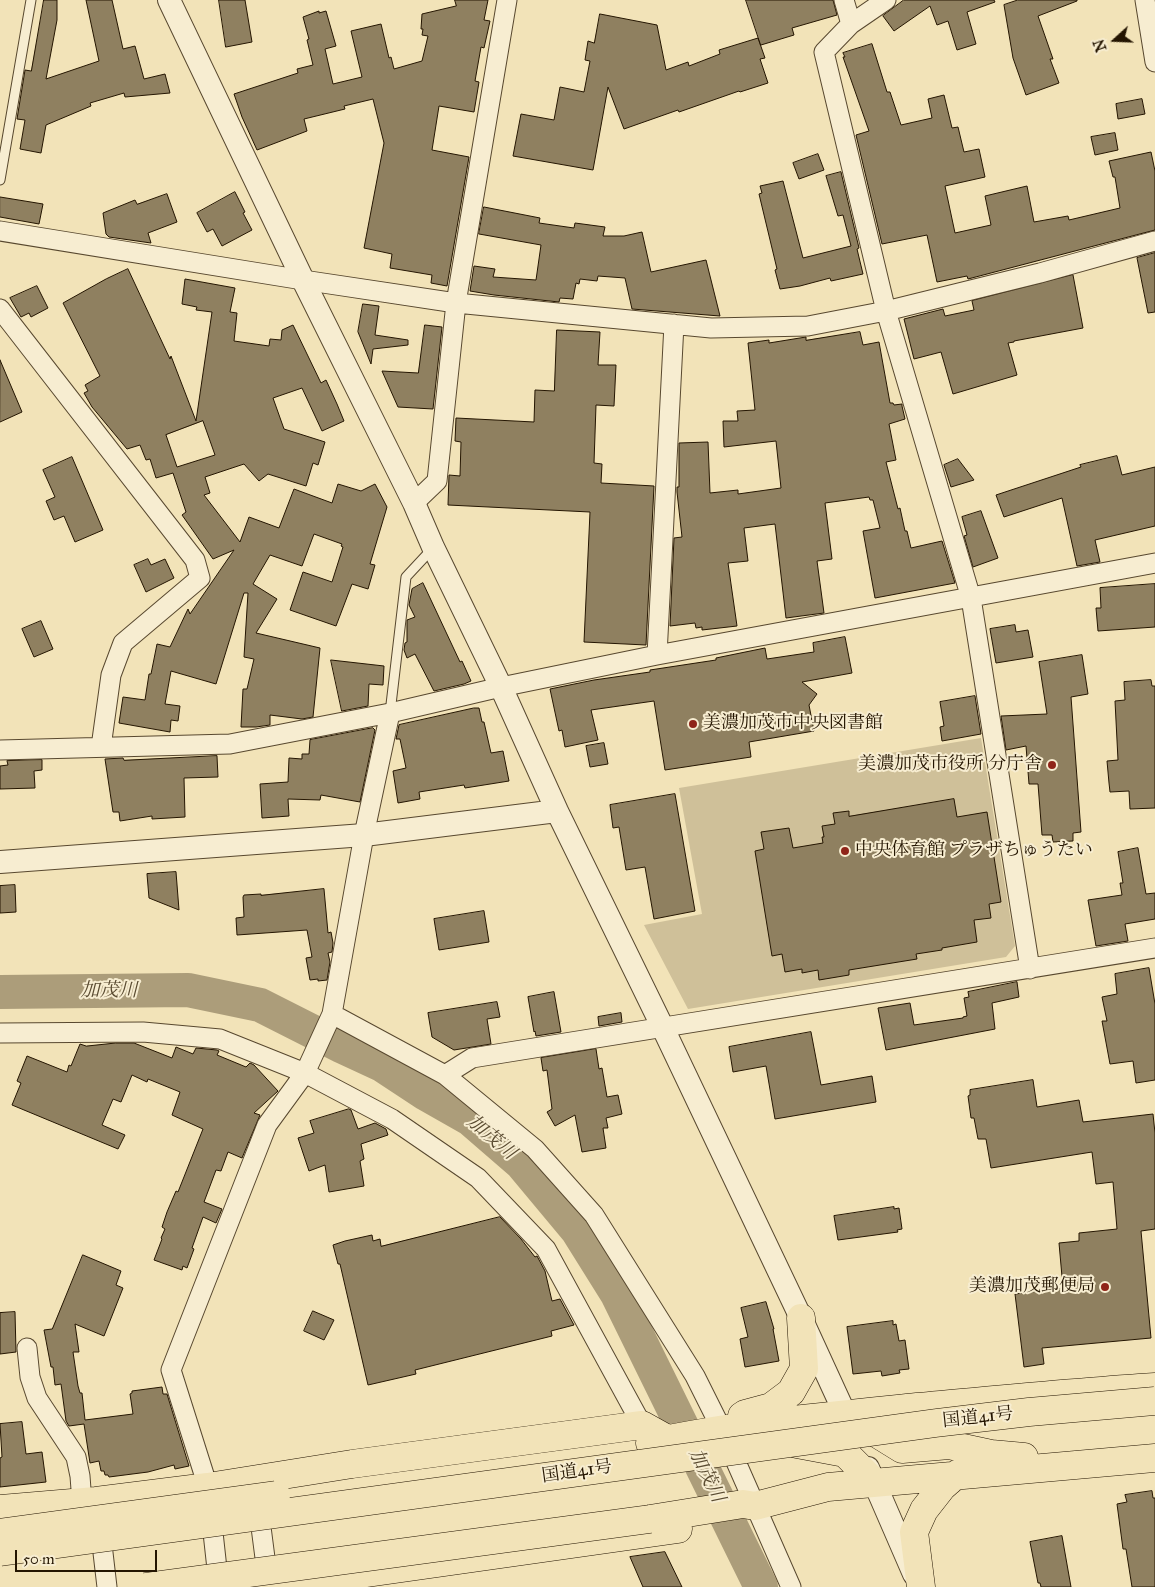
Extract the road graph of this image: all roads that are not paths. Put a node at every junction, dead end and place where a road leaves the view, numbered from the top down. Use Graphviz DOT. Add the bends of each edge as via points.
graph roads {
  1 [pos="31,0"];
  2 [pos="169,0"];
  3 [pos="507,0"];
  4 [pos="844,0"];
  5 [pos="886,0"];
  6 [pos="1145,0"];
  7 [pos="850,24"];
  8 [pos="1155,62"];
  9 [pos="0,180"];
  10 [pos="0,231"];
  11 [pos="1155,241"];
  12 [pos="302,280"];
  13 [pos="456,303"];
  14 [pos="0,309"];
  15 [pos="886,311"];
  16 [pos="674,324"];
  17 [pos="414,503"];
  18 [pos="433,547"];
  19 [pos="1155,563"];
  20 [pos="971,598"];
  21 [pos="657,655"];
  22 [pos="501,687"];
  23 [pos="390,713"];
  24 [pos="101,746"];
  25 [pos="0,750"];
  26 [pos="557,811"];
  27 [pos="364,835"];
  28 [pos="0,862"];
  29 [pos="1155,948"];
  30 [pos="1030,969"];
  31 [pos="332,1014"];
  32 [pos="662,1028"];
  33 [pos="0,1033"];
  34 [pos="305,1072"];
  35 [pos="445,1075"];
  36 [pos="801,1318"];
  37 [pos="27,1348"];
  38 [pos="1155,1387"];
  39 [pos="1155,1401"];
  40 [pos="1155,1412"];
  41 [pos="845,1414"];
  42 [pos="675,1435"];
  43 [pos="1155,1458"];
  44 [pos="1122,1461"];
  45 [pos="957,1474"];
  46 [pos="254,1481"];
  47 [pos="874,1482"];
  48 [pos="208,1487"];
  49 [pos="89,1502"];
  50 [pos="748,1508"];
  51 [pos="0,1509"];
  52 [pos="697,1518"];
  53 [pos="0,1533"];
  54 [pos="0,1552"];
  55 [pos="0,1562"];
  56 [pos="107,1587"];
  57 [pos="145,1587"];
  58 [pos="219,1587"];
  59 [pos="268,1587"];
  60 [pos="791,1587"];
  61 [pos="920,1587"];
  1 -- 9 [label="lane"];
  2 -- 12 [label="street"];
  3 -- 13 [label="street"];
  4 -- 7 [label="street"];
  5 -- 7 [label="street"];
  6 -- 8 [label="street"];
  7 -- 15 [label="street" via="824,52"];
  10 -- 12 [label="street"];
  11 -- 15 [label="street"];
  12 -- 13 [label="street"];
  12 -- 17 [label="street"];
  13 -- 16 [label="street"];
  13 -- 17 [label="street" via="437,481"];
  14 -- 24 [label="street" via="195,560 200,578 123,642 111,675"];
  15 -- 16 [label="street" via="808,326 711,328"];
  15 -- 20 [label="street"];
  16 -- 21 [label="street"];
  17 -- 18 [label="street"];
  18 -- 22 [label="street"];
  18 -- 23 [label="lane" via="406,577"];
  19 -- 20 [label="street"];
  20 -- 21 [label="street"];
  20 -- 30 [label="street"];
  21 -- 22 [label="street"];
  22 -- 23 [label="street"];
  22 -- 26 [label="street"];
  23 -- 24 [label="street" via="230,744"];
  23 -- 27 [label="street"];
  24 -- 25 [label="street"];
  26 -- 27 [label="street"];
  26 -- 32 [label="street"];
  27 -- 28 [label="street"];
  27 -- 31 [label="street"];
  29 -- 30 [label="street"];
  30 -- 32 [label="street"];
  31 -- 34 [label="street"];
  31 -- 35 [label="street"];
  32 -- 35 [label="street" via="472,1058"];
  32 -- 36 [label="street"];
  33 -- 34 [label="street" via="143,1032 220,1039"];
  34 -- 42 [label="street" via="392,1120 478,1178 546,1249"];
  34 -- 48 [label="street" via="267,1125 171,1370"];
  35 -- 42 [label="street" via="535,1149 594,1215 695,1376"];
  36 -- 41 [label="street"];
  36 -- 42 [label="highway" via="804,1369 791,1392 771,1408"];
  37 -- 49 [label="street" via="30,1377 37,1398 76,1457"];
  38 -- 41 [label="highway"];
  39 -- 54 [label="highway, 国道41号, bridge" via="936,1423"];
  40 -- 55 [label="highway, 国道41号" via="1056,1420 807,1452"];
  41 -- 42 [label="highway"];
  41 -- 44 [label="highway" via="902,1449 949,1446 1027,1458 1085,1454"];
  41 -- 47 [label="street"];
  42 -- 46 [label="highway" via="352,1464"];
  42 -- 47 [label="highway" via="845,1452"];
  42 -- 50 [label="street"];
  42 -- 53 [label="highway, bridge"];
  43 -- 44 [label="highway"];
  44 -- 45 [label="highway"];
  45 -- 47 [label="highway"];
  45 -- 61 [label="highway" via="924,1510 914,1532"];
  46 -- 48 [label="highway"];
  46 -- 59 [label="street"];
  47 -- 50 [label="highway" via="828,1487"];
  47 -- 61 [label="street"];
  48 -- 49 [label="highway"];
  48 -- 58 [label="street"];
  49 -- 51 [label="highway"];
  49 -- 56 [label="street"];
  50 -- 52 [label="highway"];
  50 -- 60 [label="street"];
  52 -- 57 [label="highway, bridge" via="650,1518"];
  52 -- 59 [label="highway" via="641,1535"];
}
